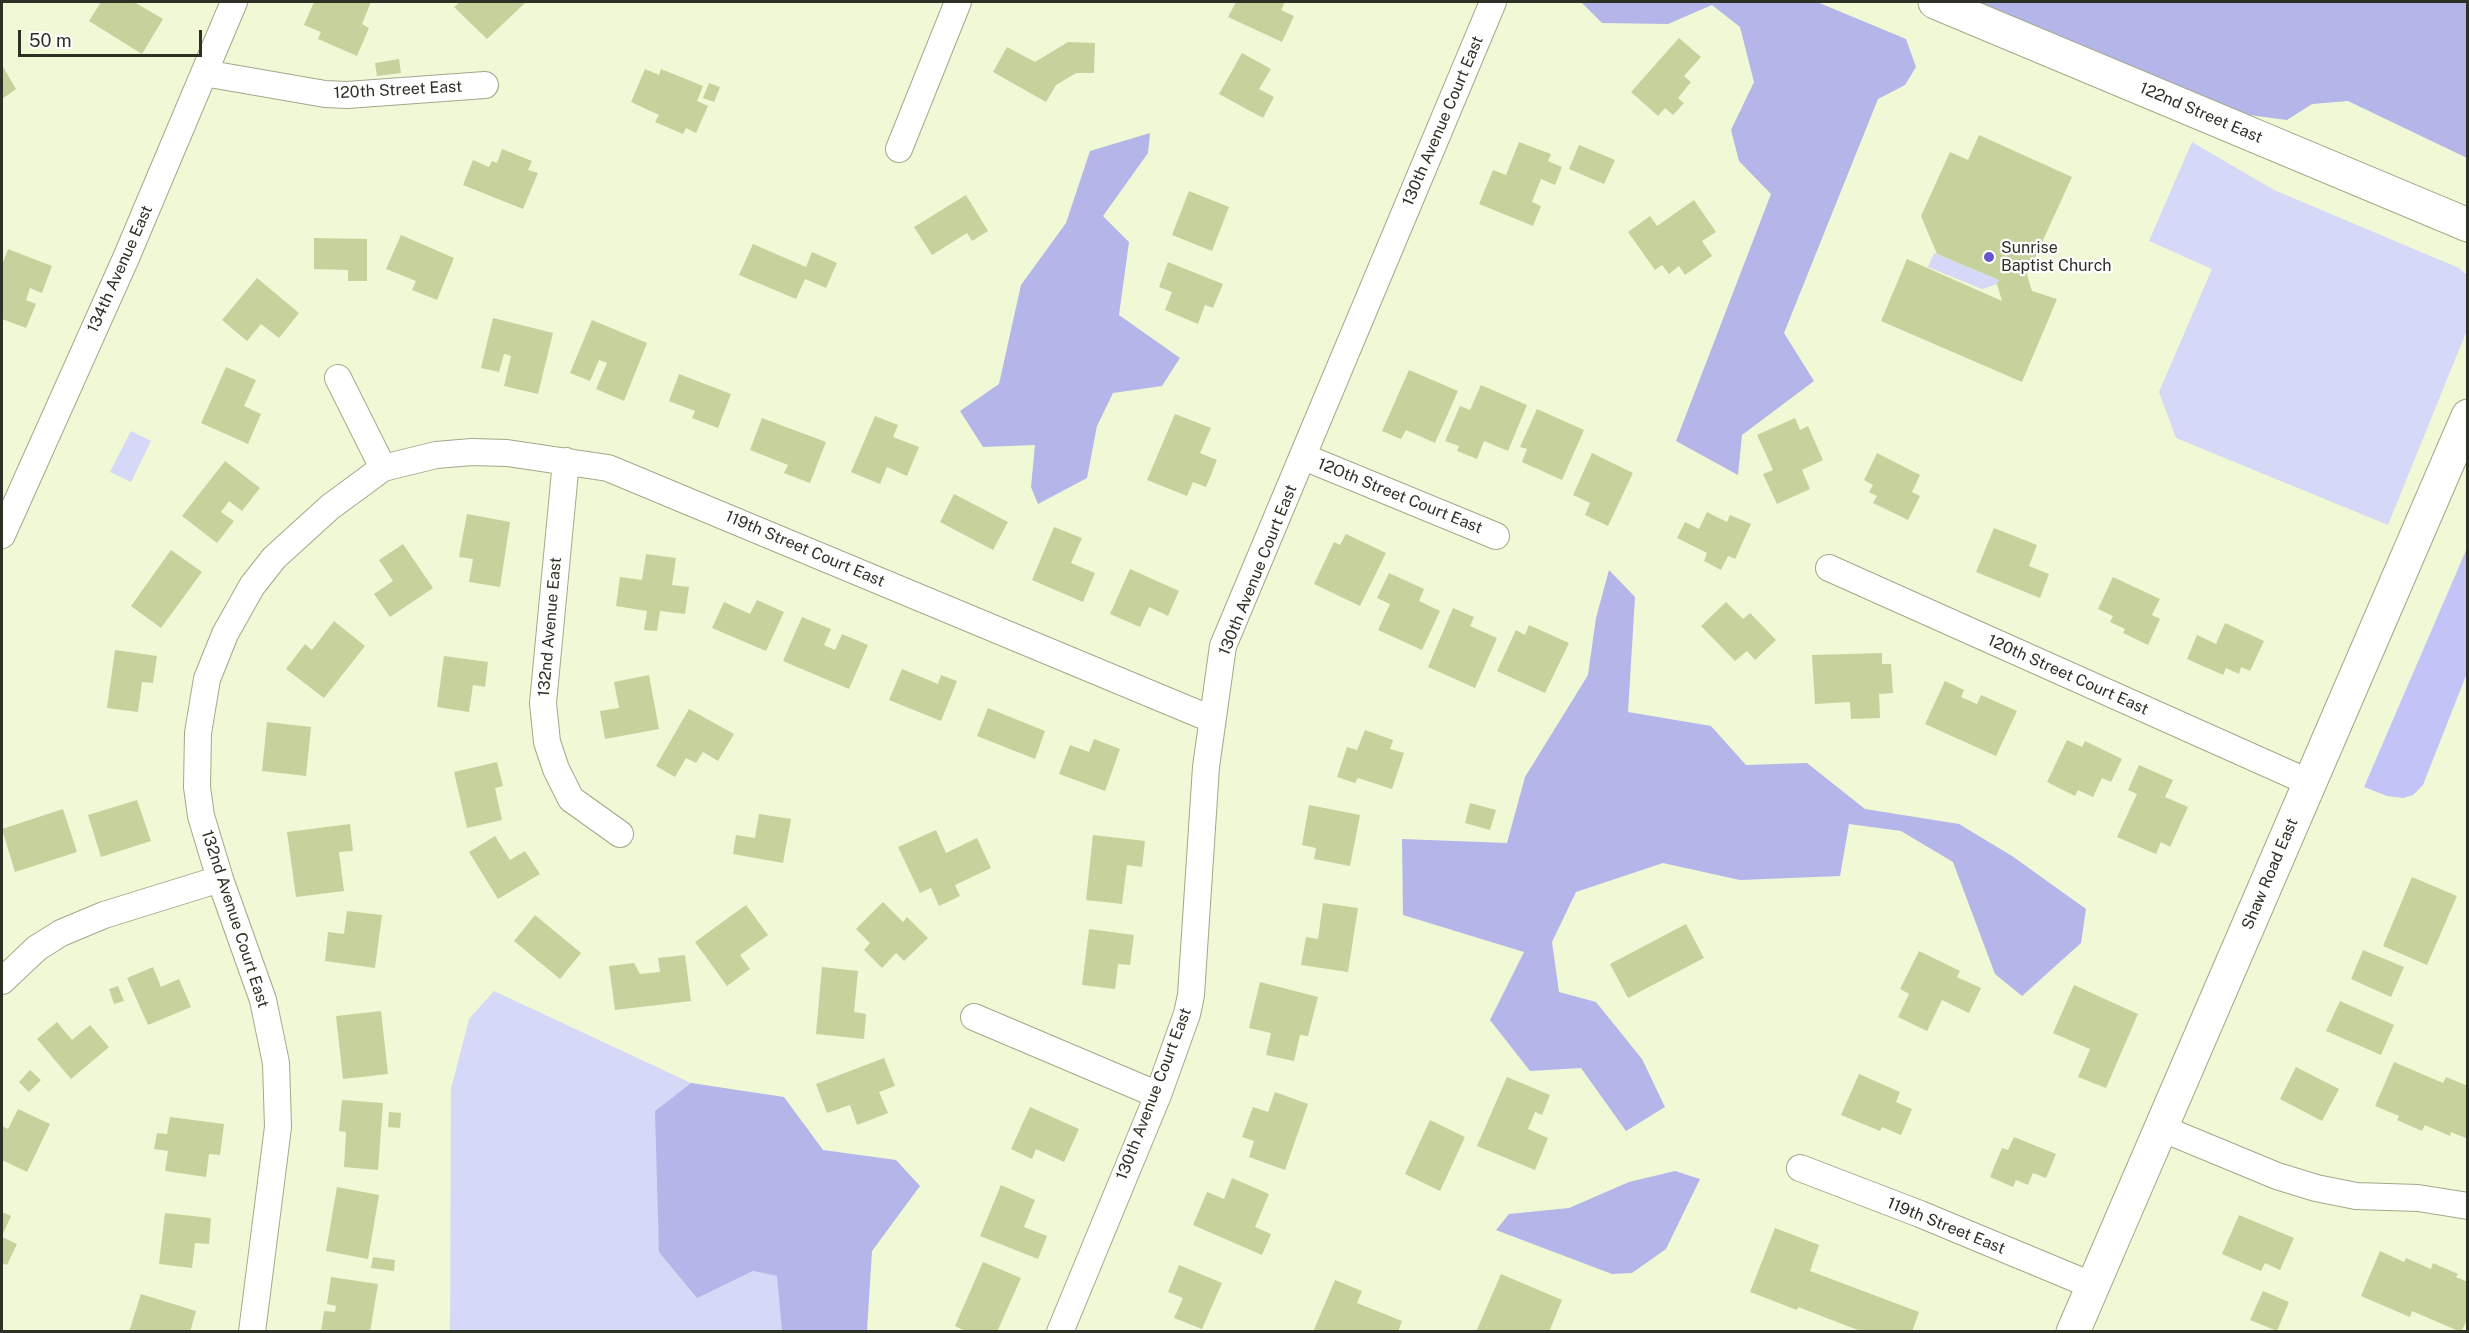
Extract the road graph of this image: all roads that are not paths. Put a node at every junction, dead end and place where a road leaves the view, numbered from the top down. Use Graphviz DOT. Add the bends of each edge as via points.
graph roads {
  1 [pos="234,2"];
  2 [pos="958,2"];
  3 [pos="1493,2"];
  4 [pos="1935,2"];
  5 [pos="204,73"];
  6 [pos="485,85"];
  7 [pos="899,149"];
  8 [pos="2468,225"];
  9 [pos="338,378"];
  10 [pos="2468,416"];
  11 [pos="1304,457"];
  12 [pos="566,461"];
  13 [pos="383,468"];
  14 [pos="2,535"];
  15 [pos="1496,536"];
  16 [pos="1828,568"];
  17 [pos="1211,719"];
  18 [pos="2308,782"];
  19 [pos="620,834"];
  20 [pos="220,879"];
  21 [pos="2,981"];
  22 [pos="974,1017"];
  23 [pos="1158,1095"];
  24 [pos="2161,1128"];
  25 [pos="1800,1168"];
  26 [pos="2468,1206"];
  27 [pos="2091,1286"];
  28 [pos="252,1332"];
  29 [pos="1060,1332"];
  30 [pos="2073,1332"];
  1 -- 5 [label="street, 134th Avenue East"];
  2 -- 7 [label="street"];
  3 -- 11 [label="street, 130th Avenue Court East"];
  4 -- 8 [label="main road, 122nd Street East"];
  5 -- 6 [label="street, 120th Street East" via="336,94"];
  5 -- 14 [label="street, 134th Avenue East"];
  9 -- 13 [label="street"];
  10 -- 18 [label="main road, Shaw Road East"];
  11 -- 15 [label="street, 12Oth Street Court East"];
  11 -- 17 [label="street, 130th Avenue Court East" via="1223,646"];
  12 -- 13 [label="street, 119th Street Court East" via="472,452 436,455"];
  12 -- 17 [label="street, 119th Street Court East" via="608,468"];
  12 -- 19 [label="street, 132nd Avenue East" via="543,703 547,742 571,799"];
  13 -- 20 [label="street, 132nd Avenue Court East" via="330,507 274,558 252,586 225,634 207,680 198,734 201,816"];
  16 -- 18 [label="street, 120th Street Court East"];
  17 -- 23 [label="street, 130th Avenue Court East" via="1191,995"];
  18 -- 24 [label="main road, Shaw Road East"];
  20 -- 21 [label="street" via="104,915 61,933 37,948"];
  20 -- 28 [label="street, 132nd Avenue Court East" via="263,1000 271,1031 278,1095 275,1159"];
  22 -- 23 [label="street"];
  23 -- 29 [label="street, 130th Avenue Court East"];
  24 -- 26 [label="street" via="2316,1188 2356,1196 2418,1198"];
  24 -- 27 [label="main road, Shaw Road East"];
  25 -- 27 [label="street, 119th Street East"];
  27 -- 30 [label="main road, Shaw Road East"];
}
